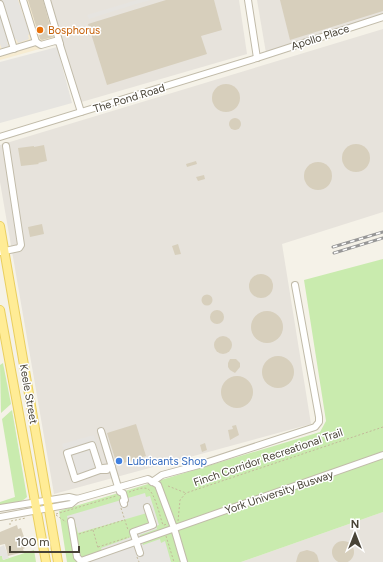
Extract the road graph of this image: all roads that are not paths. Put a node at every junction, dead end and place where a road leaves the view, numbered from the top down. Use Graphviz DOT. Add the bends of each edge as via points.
graph roads {
  1 [pos="22,0"];
  2 [pos="47,0"];
  3 [pos="248,0"];
  4 [pos="0,4"];
  5 [pos="383,17"];
  6 [pos="36,42"];
  7 [pos="60,44"];
  8 [pos="14,48"];
  9 [pos="0,53"];
  10 [pos="257,58"];
  11 [pos="81,112"];
  12 [pos="0,137"];
  13 [pos="6,146"];
  14 [pos="0,231"];
  15 [pos="2,252"];
  16 [pos="296,285"];
  17 [pos="0,310"];
  18 [pos="101,431"];
  19 [pos="383,455"];
  20 [pos="105,469"];
  21 [pos="152,482"];
  22 [pos="119,493"];
  23 [pos="121,503"];
  24 [pos="48,504"];
  25 [pos="36,506"];
  26 [pos="147,507"];
  27 [pos="0,508"];
  28 [pos="0,517"];
  29 [pos="72,522"];
  30 [pos="174,528"];
  31 [pos="134,543"];
  32 [pos="138,554"];
  33 [pos="46,562"];
  34 [pos="58,562"];
  35 [pos="184,562"];
  1 -- 6 [label="street"];
  2 -- 7 [label="street"];
  3 -- 10 [label="street"];
  4 -- 8 [label="street"];
  5 -- 10 [label="street, Apollo Place"];
  6 -- 7 [label="street" via="41,45 55,41"];
  6 -- 8 [label="street"];
  7 -- 11 [label="street"];
  8 -- 9 [label="street"];
  10 -- 11 [label="street, The Pond Road"];
  11 -- 12 [label="street, The Pond Road"];
  13 -- 15 [label="street" via="21,245 19,248"];
  14 -- 15 [label="main road, Keele Street"];
  15 -- 24 [label="main road, Keele Street"];
  16 -- 21 [label="street" via="319,417 317,425 162,475"];
  17 -- 25 [label="main road, Keele Street"];
  18 -- 20 [label="street"];
  19 -- 30 [label="street, York University Busway"];
  20 -- 20 [label="street" via="75,479 67,453 92,445"];
  20 -- 22 [label="street"];
  21 -- 22 [label="street" via="148,479"];
  21 -- 30 [label="street" via="158,485"];
  22 -- 23 [label="street"];
  22 -- 24 [label="street" via="77,499 69,497"];
  24 -- 25 [label="street"];
  24 -- 34 [label="main road, Keele Street"];
  25 -- 27 [label="street"];
  25 -- 28 [label="street"];
  25 -- 33 [label="main road, Keele Street"];
  26 -- 31 [label="street" via="153,525 133,532"];
  29 -- 31 [label="street, York University Busway" via="81,561"];
  30 -- 31 [label="street, York University Busway"];
  30 -- 35 [label="street"];
  31 -- 32 [label="street"];
}
